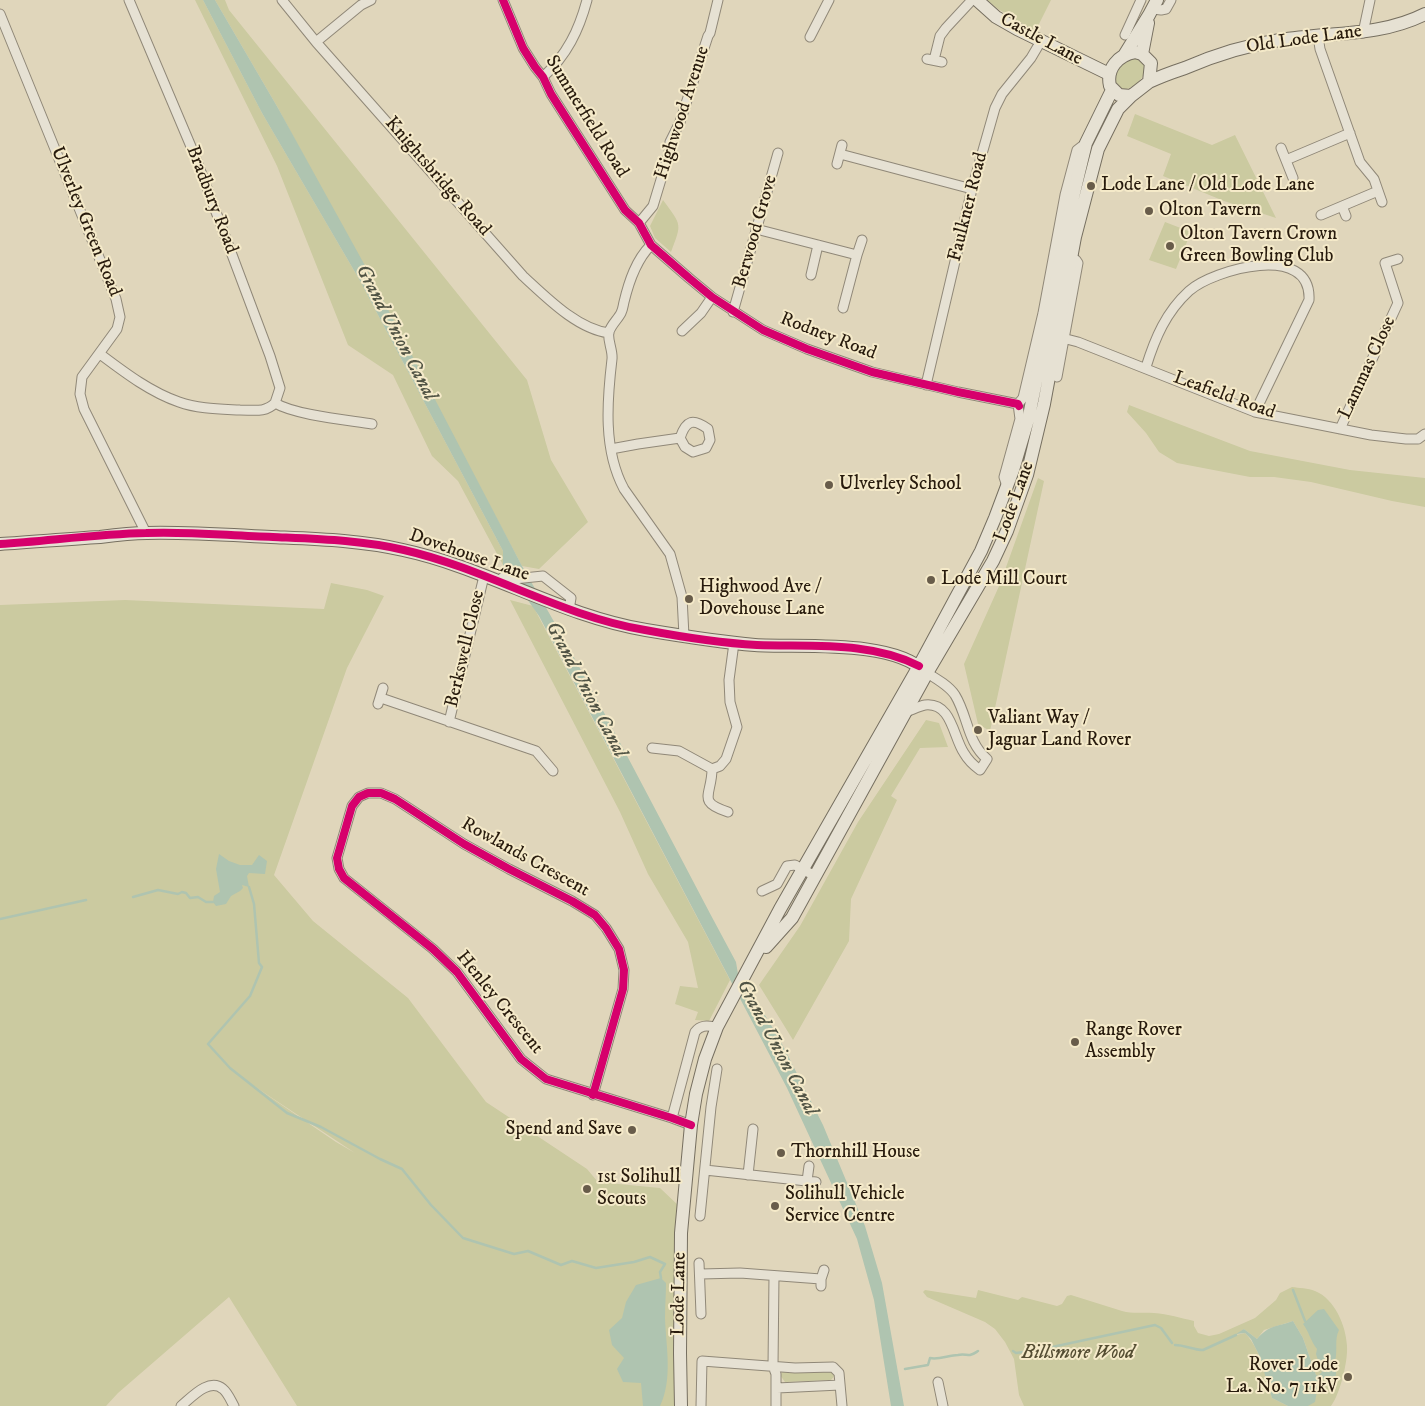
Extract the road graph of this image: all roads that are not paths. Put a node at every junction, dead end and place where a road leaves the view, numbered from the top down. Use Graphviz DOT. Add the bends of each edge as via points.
graph roads {
  1 [pos="129,0"];
  2 [pos="282,0"];
  3 [pos="371,0"];
  4 [pos="502,0"];
  5 [pos="587,0"];
  6 [pos="718,0"];
  7 [pos="829,0"];
  8 [pos="972,0"];
  9 [pos="977,0"];
  10 [pos="1141,0"];
  11 [pos="1171,0"];
  12 [pos="1370,0"];
  13 [pos="1153,8"];
  14 [pos="0,14"];
  15 [pos="1425,14"];
  16 [pos="1363,33"];
  17 [pos="1125,35"];
  18 [pos="1318,36"];
  19 [pos="810,38"];
  20 [pos="1042,41"];
  21 [pos="316,42"];
  22 [pos="1125,54"];
  23 [pos="1146,58"];
  24 [pos="935,60"];
  25 [pos="1184,68"];
  26 [pos="1109,74"];
  27 [pos="543,76"];
  28 [pos="1149,82"];
  29 [pos="1112,90"];
  30 [pos="1131,96"];
  31 [pos="1350,133"];
  32 [pos="1086,143"];
  33 [pos="1281,148"];
  34 [pos="778,153"];
  35 [pos="1286,160"];
  36 [pos="837,164"];
  37 [pos="1293,178"];
  38 [pos="972,189"];
  39 [pos="1378,191"];
  40 [pos="1382,202"];
  41 [pos="1342,206"];
  42 [pos="1321,215"];
  43 [pos="1346,216"];
  44 [pos="639,223"];
  45 [pos="756,229"];
  46 [pos="862,240"];
  47 [pos="651,245"];
  48 [pos="818,245"];
  49 [pos="857,255"];
  50 [pos="1398,259"];
  51 [pos="811,276"];
  52 [pos="712,298"];
  53 [pos="844,308"];
  54 [pos="733,312"];
  55 [pos="682,331"];
  56 [pos="609,333"];
  57 [pos="1056,337"];
  58 [pos="100,354"];
  59 [pos="1146,367"];
  60 [pos="1057,377"];
  61 [pos="926,385"];
  62 [pos="275,403"];
  63 [pos="1018,404"];
  64 [pos="1256,412"];
  65 [pos="372,424"];
  66 [pos="1340,429"];
  67 [pos="1425,434"];
  68 [pos="680,438"];
  69 [pos="611,449"];
  70 [pos="1007,485"];
  71 [pos="146,533"];
  72 [pos="0,544"];
  73 [pos="484,576"];
  74 [pos="499,582"];
  75 [pos="569,610"];
  76 [pos="684,636"];
  77 [pos="734,643"];
  78 [pos="923,670"];
  79 [pos="383,688"];
  80 [pos="906,712"];
  81 [pos="449,722"];
  82 [pos="652,748"];
  83 [pos="664,749"];
  84 [pos="662,760"];
  85 [pos="712,770"];
  86 [pos="553,771"];
  87 [pos="352,806"];
  88 [pos="722,814"];
  89 [pos="804,870"];
  90 [pos="815,876"];
  91 [pos="762,891"];
  92 [pos="754,960"];
  93 [pos="718,1027"];
  94 [pos="718,1068"];
  95 [pos="593,1095"];
  96 [pos="672,1118"];
  97 [pos="691,1125"];
  98 [pos="753,1129"];
  99 [pos="689,1153"];
  100 [pos="706,1155"];
  101 [pos="809,1166"];
  102 [pos="705,1170"];
  103 [pos="748,1175"];
  104 [pos="686,1183"];
  105 [pos="703,1186"];
  106 [pos="700,1216"];
  107 [pos="699,1263"];
  108 [pos="700,1274"];
  109 [pos="774,1276"];
  110 [pos="822,1278"];
  111 [pos="701,1314"];
  112 [pos="773,1366"];
  113 [pos="938,1382"];
  114 [pos="840,1385"];
  115 [pos="777,1388"];
  116 [pos="181,1406"];
  117 [pos="234,1406"];
  118 [pos="681,1406"];
  119 [pos="701,1406"];
  120 [pos="776,1406"];
  121 [pos="842,1406"];
  122 [pos="943,1406"];
  1 -- 62 [label="street, Bradbury Road" via="195,156 270,356 280,388"];
  2 -- 21 [label="street, Knightsbridge Road"];
  3 -- 21 [label="street"];
  4 -- 27 [label="street, Summerfield Road" via="524,48"];
  5 -- 27 [label="street" via="572,43"];
  6 -- 44 [label="street, Highwood Avenue" via="680,122 670,142 653,206"];
  7 -- 19 [label="street"];
  8 -- 24 [label="street" via="940,36"];
  9 -- 20 [label="main road, Castle Lane" via="996,17"];
  10 -- 17 [label="street"];
  11 -- 13 [label="street" via="1166,9"];
  12 -- 16 [label="street"];
  13 -- 22 [label="main road"];
  13 -- 23 [label="main road"];
  14 -- 58 [label="street, Ulverley Green Road" via="116,299 119,324"];
  15 -- 16 [label="main road, Old Lode Lane"];
  16 -- 18 [label="main road, Old Lode Lane"];
  18 -- 25 [label="main road, Old Lode Lane" via="1260,44"];
  18 -- 31 [label="street"];
  20 -- 26 [label="main road, Castle Lane"];
  20 -- 38 [label="street, Faulkner Road" via="995,108"];
  21 -- 56 [label="street, Knightsbridge Road" via="523,276 576,320"];
  22 -- 23 [label="main road" via="1135,52"];
  22 -- 26 [label="main road"];
  23 -- 25 [label="main road, Old Lode Lane" via="1160,66"];
  23 -- 28 [label="main road" via="1152,69"];
  25 -- 28 [label="main road, Old Lode Lane"];
  26 -- 29 [label="main road"];
  27 -- 44 [label="street, Summerfield Road" via="551,94 625,210"];
  28 -- 30 [label="main road"];
  29 -- 30 [label="main road" via="1119,95"];
  29 -- 32 [label="main road, Lode Lane"];
  30 -- 57 [label="main road, Lode Lane" via="1118,109 1098,149 1083,201"];
  31 -- 35 [label="street"];
  31 -- 39 [label="street" via="1360,162 1374,179"];
  32 -- 57 [label="main road, Lode Lane" via="1073,197"];
  32 -- 63 [label="street, Lode Lane" via="1077,150 1065,195 1023,398"];
  33 -- 35 [label="street"];
  34 -- 45 [label="street, Berwood Grove"];
  35 -- 37 [label="street"];
  36 -- 38 [label="street" via="841,149"];
  38 -- 61 [label="street, Faulkner Road"];
  39 -- 40 [label="street"];
  39 -- 41 [label="street"];
  41 -- 42 [label="street"];
  41 -- 43 [label="street"];
  44 -- 47 [label="street, Summerfield Road"];
  45 -- 48 [label="street"];
  45 -- 54 [label="street, Berwood Grove"];
  46 -- 49 [label="street"];
  47 -- 52 [label="street, Rodney Road"];
  47 -- 56 [label="street" via="638,260 622,311"];
  48 -- 49 [label="street"];
  48 -- 51 [label="street"];
  49 -- 53 [label="street"];
  50 -- 66 [label="street, Lammas Close" via="1385,263 1398,303"];
  52 -- 54 [label="street, Rodney Road"];
  52 -- 55 [label="street"];
  54 -- 61 [label="street, Rodney Road" via="763,330 842,362"];
  56 -- 69 [label="street" via="612,358 608,388"];
  57 -- 59 [label="street, Leafield Road"];
  57 -- 60 [label="street"];
  57 -- 70 [label="main road, Lode Lane"];
  57 -- 78 [label="main road, Lode Lane" via="1027,475 1007,531 993,561"];
  58 -- 62 [label="street" via="152,389 179,402 201,408 257,411 269,409"];
  58 -- 71 [label="street, Ulverley Green Road" via="82,377 80,394 88,418"];
  59 -- 64 [label="street, Leafield Road"];
  59 -- 64 [label="street" via="1163,324 1176,303 1191,289 1213,276 1236,269 1276,264 1290,268 1304,278 1310,290 1310,300"];
  61 -- 63 [label="street, Rodney Road"];
  62 -- 65 [label="street" via="301,412"];
  63 -- 70 [label="street, Lode Lane" via="1020,419 1004,477"];
  64 -- 66 [label="street, Leafield Road"];
  66 -- 67 [label="street, Leafield Road" via="1406,439"];
  68 -- 69 [label="street"];
  69 -- 76 [label="street" via="624,489 670,554 682,597"];
  70 -- 78 [label="main road, Lode Lane" via="981,551"];
  71 -- 72 [label="main road, Dovehouse Lane"];
  71 -- 73 [label="main road, Dovehouse Lane" via="374,544 406,550"];
  73 -- 74 [label="main road, Dovehouse Lane"];
  73 -- 81 [label="street, Berkswell Close"];
  74 -- 75 [label="main road, Dovehouse Lane"];
  74 -- 75 [label="street, Dovehouse Lane" via="503,577 541,576 571,598"];
  75 -- 76 [label="main road, Dovehouse Lane" via="616,624"];
  76 -- 77 [label="main road, Dovehouse Lane"];
  77 -- 78 [label="main road, Dovehouse Lane" via="876,651 903,658"];
  77 -- 85 [label="street" via="729,680 730,702 737,727 726,759"];
  78 -- 80 [label="main road, Lode Lane"];
  78 -- 80 [label="street" via="955,694 970,736 987,758 980,770 963,752 948,715 938,707 925,705"];
  78 -- 89 [label="main road, Lode Lane" via="839,804"];
  79 -- 81 [label="street, Berkswell Close" via="380,701"];
  80 -- 90 [label="main road, Lode Lane"];
  81 -- 86 [label="street, Berkswell Close" via="536,751"];
  82 -- 83 [label="street"];
  83 -- 84 [label="street"];
  83 -- 85 [label="street" via="679,751"];
  85 -- 88 [label="street" via="708,802"];
  87 -- 95 [label="street, Henley Crescent" via="338,858 344,878 457,972 521,1060 546,1080"];
  87 -- 95 [label="street, Rowlands Crescent" via="359,797 368,793 388,796 508,869 572,901 594,915 606,928 619,950 624,970 623,988"];
  89 -- 90 [label="street"];
  89 -- 91 [label="street" via="795,865 787,866 777,884"];
  89 -- 92 [label="main road, Lode Lane"];
  90 -- 92 [label="main road, Lode Lane" via="792,918"];
  92 -- 93 [label="main road, Lode Lane"];
  93 -- 96 [label="street" via="698,1027 695,1032"];
  93 -- 97 [label="main road, Lode Lane" via="705,1059"];
  94 -- 100 [label="street"];
  95 -- 96 [label="street, Henley Crescent"];
  96 -- 97 [label="street, Henley Crescent"];
  97 -- 99 [label="main road, Lode Lane"];
  98 -- 103 [label="street"];
  99 -- 100 [label="street"];
  99 -- 104 [label="main road, Lode Lane"];
  100 -- 102 [label="street"];
  101 -- 103 [label="street" via="811,1182"];
  102 -- 103 [label="street"];
  102 -- 105 [label="street"];
  104 -- 105 [label="street"];
  104 -- 118 [label="main road, Lode Lane" via="680,1272"];
  105 -- 106 [label="street"];
  107 -- 108 [label="street, Lode Lane"];
  108 -- 109 [label="street"];
  108 -- 111 [label="street, Lode Lane"];
  109 -- 110 [label="street"];
  109 -- 112 [label="street"];
  112 -- 114 [label="street" via="833,1367 839,1373"];
  112 -- 115 [label="street"];
  112 -- 119 [label="street, Lode Lane" via="702,1361"];
  113 -- 122 [label="street"];
  114 -- 115 [label="street"];
  114 -- 121 [label="street"];
  115 -- 120 [label="street"];
  116 -- 117 [label="street" via="207,1386 216,1385 224,1389"];
}
